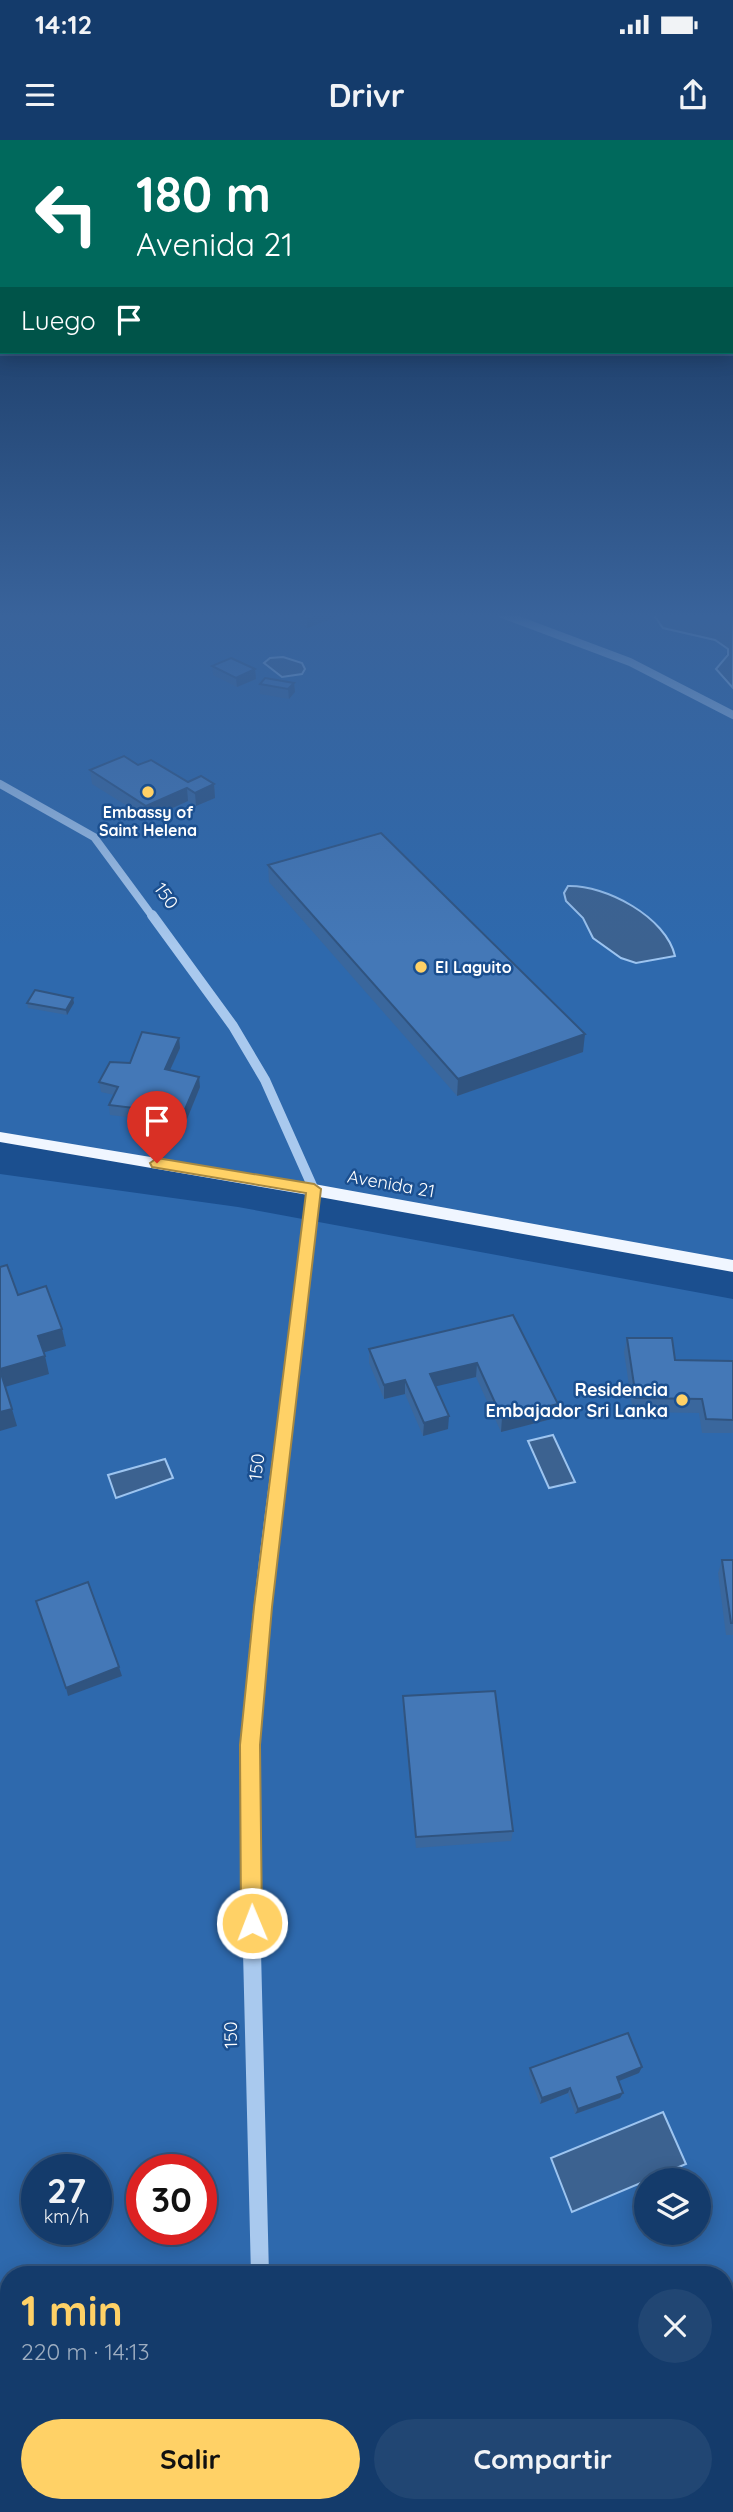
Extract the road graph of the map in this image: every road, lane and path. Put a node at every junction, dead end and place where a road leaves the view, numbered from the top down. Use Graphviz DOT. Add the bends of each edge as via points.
graph roads {
  1 [pos="0,784"];
  2 [pos="0,1137"];
  3 [pos="314,1189"];
  4 [pos="733,1266"];
  5 [pos="260,2266"];
  1 -- 3 [label="street, 150" via="94,836 238,1034 265,1080"];
  2 -- 3 [label="main road, Avenida 21"];
  3 -- 4 [label="main road, Avenida 21"];
  3 -- 5 [label="street, 150" via="250,1745"];
}
